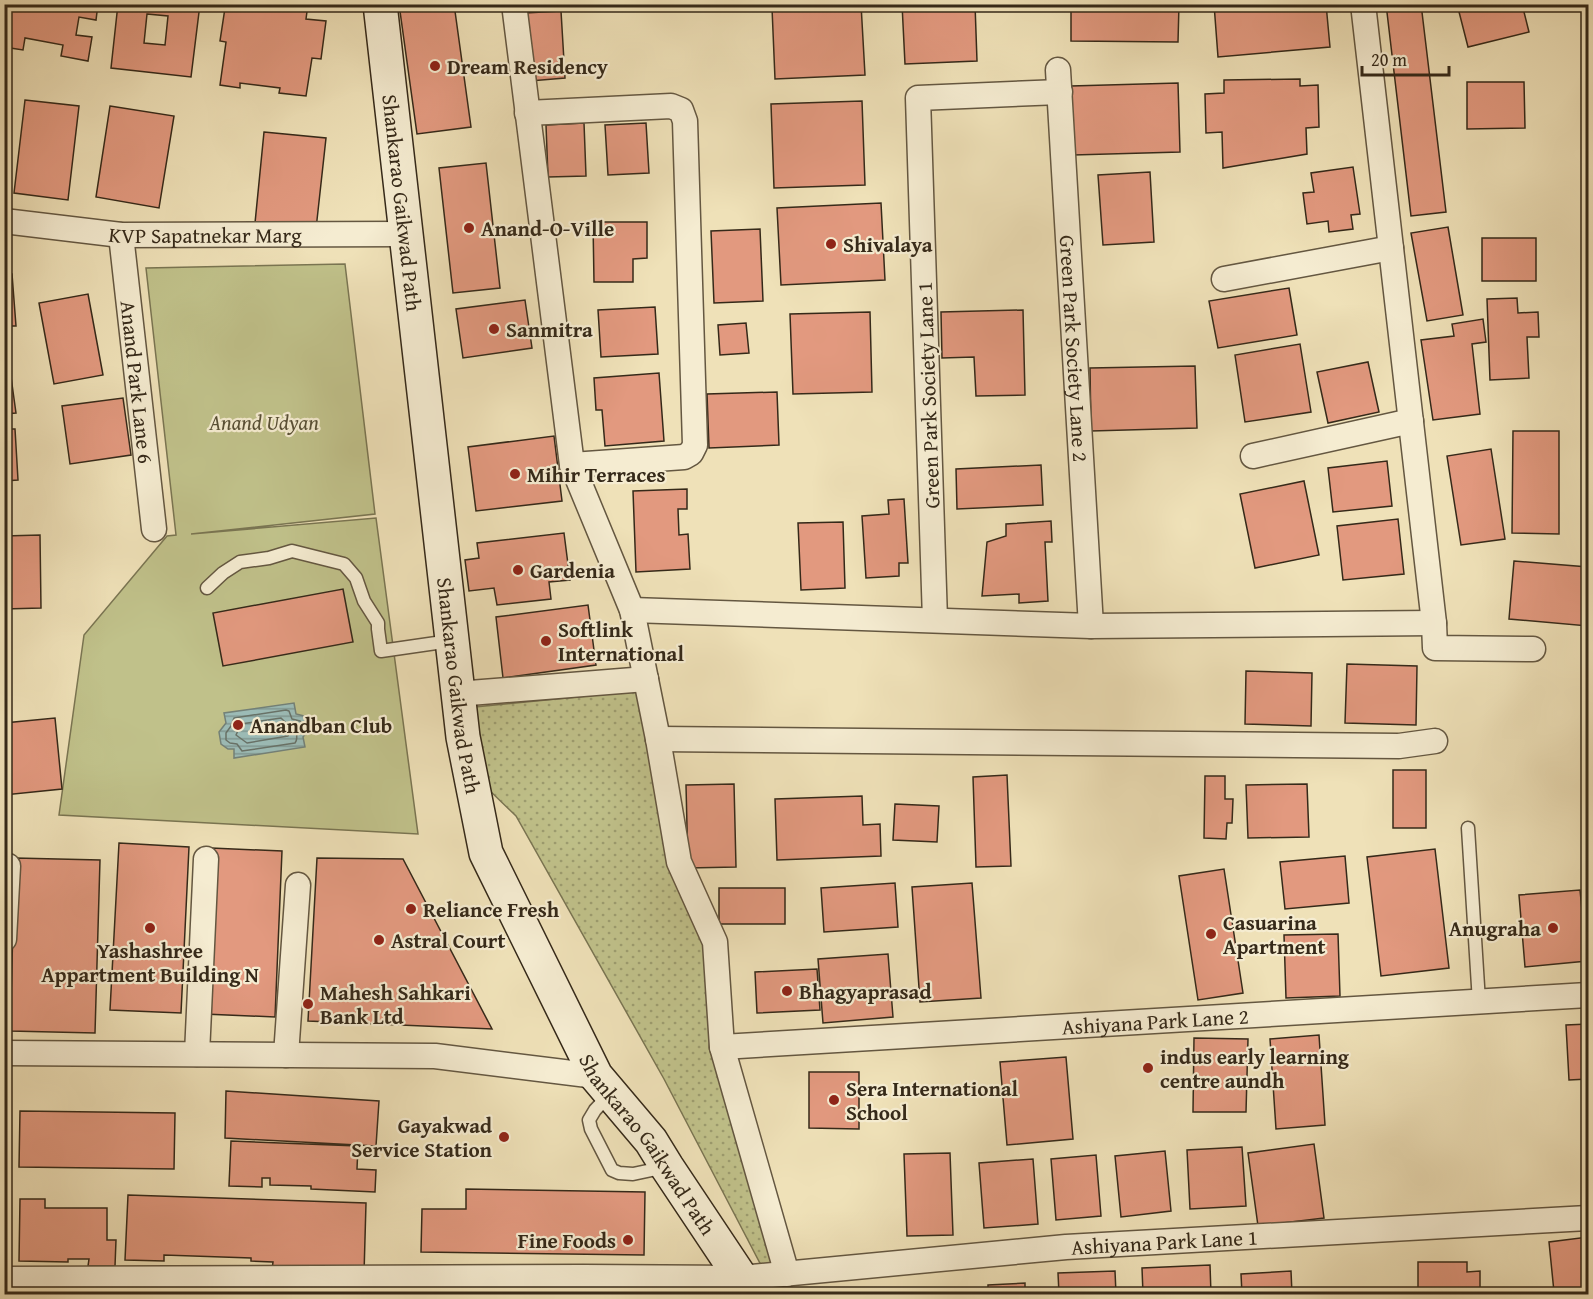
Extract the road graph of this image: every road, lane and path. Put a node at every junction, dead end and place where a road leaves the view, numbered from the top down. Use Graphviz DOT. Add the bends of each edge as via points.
graph roads {
  1 [pos="380,4"];
  2 [pos="514,4"];
  3 [pos="1363,4"];
  4 [pos="1059,81"];
  5 [pos="527,113"];
  6 [pos="4,221"];
  7 [pos="406,234"];
  8 [pos="121,235"];
  9 [pos="1391,248"];
  10 [pos="1224,279"];
  11 [pos="1411,421"];
  12 [pos="1253,456"];
  13 [pos="572,465"];
  14 [pos="153,529"];
  15 [pos="207,588"];
  16 [pos="632,610"];
  17 [pos="935,620"];
  18 [pos="1434,624"];
  19 [pos="1091,626"];
  20 [pos="452,641"];
  21 [pos="1533,649"];
  22 [pos="646,679"];
  23 [pos="458,694"];
  24 [pos="658,740"];
  25 [pos="1435,741"];
  26 [pos="1468,828"];
  27 [pos="206,859"];
  28 [pos="8,866"];
  29 [pos="298,885"];
  30 [pos="4,939"];
  31 [pos="1588,995"];
  32 [pos="1479,1002"];
  33 [pos="722,1047"];
  34 [pos="4,1053"];
  35 [pos="197,1054"];
  36 [pos="286,1055"];
  37 [pos="603,1084"];
  38 [pos="667,1167"];
  39 [pos="1588,1218"];
  40 [pos="787,1274"];
  41 [pos="4,1279"];
  42 [pos="743,1286"];
  1 -- 7 [label="street, Shankarao Gaikwad Path"];
  2 -- 5 [label="street"];
  3 -- 9 [label="street"];
  4 -- 17 [label="street, Green Park Society Lane 1" via="918,98"];
  4 -- 19 [label="street, Green Park Society Lane 2"];
  5 -- 13 [label="street"];
  5 -- 13 [label="street" via="671,106 681,110 685,121 694,450 684,457"];
  6 -- 8 [label="street, KVP Sapatnekar Marg"];
  7 -- 8 [label="street, KVP Sapatnekar Marg"];
  7 -- 20 [label="street, Shankarao Gaikwad Path"];
  8 -- 14 [label="street, Anand Park Lane 6"];
  9 -- 10 [label="street"];
  9 -- 11 [label="street"];
  11 -- 12 [label="street"];
  11 -- 18 [label="street"];
  13 -- 16 [label="street"];
  15 -- 20 [label="lane" via="240,562 292,551 344,564 356,578 378,623 381,651"];
  16 -- 17 [label="street"];
  16 -- 22 [label="street"];
  17 -- 19 [label="street"];
  18 -- 19 [label="street"];
  18 -- 21 [label="street" via="1435,648"];
  20 -- 23 [label="street, Shankarao Gaikwad Path"];
  22 -- 23 [label="street"];
  22 -- 24 [label="street"];
  23 -- 37 [label="street, Shankarao Gaikwad Path" via="486,853"];
  24 -- 25 [label="street" via="1399,746"];
  24 -- 33 [label="street" via="679,862 715,942"];
  26 -- 32 [label="lane"];
  27 -- 35 [label="street"];
  28 -- 30 [label="street"];
  29 -- 36 [label="street"];
  31 -- 32 [label="street, Ashiyana Park Lane 2"];
  32 -- 33 [label="street, Ashiyana Park Lane 2"];
  33 -- 40 [label="street"];
  34 -- 35 [label="street"];
  35 -- 36 [label="street"];
  36 -- 37 [label="street" via="435,1056"];
  37 -- 38 [label="street, Shankarao Gaikwad Path" via="651,1141"];
  37 -- 38 [label="lane" via="589,1120 612,1170 633,1174"];
  38 -- 42 [label="street, Shankarao Gaikwad Path"];
  39 -- 40 [label="street, Ashiyana Park Lane 1" via="1066,1247"];
  40 -- 42 [label="street, Ashiyana Park Lane 1"];
  41 -- 42 [label="street, Ashiyana Park Lane 1" via="571,1277"];
}
